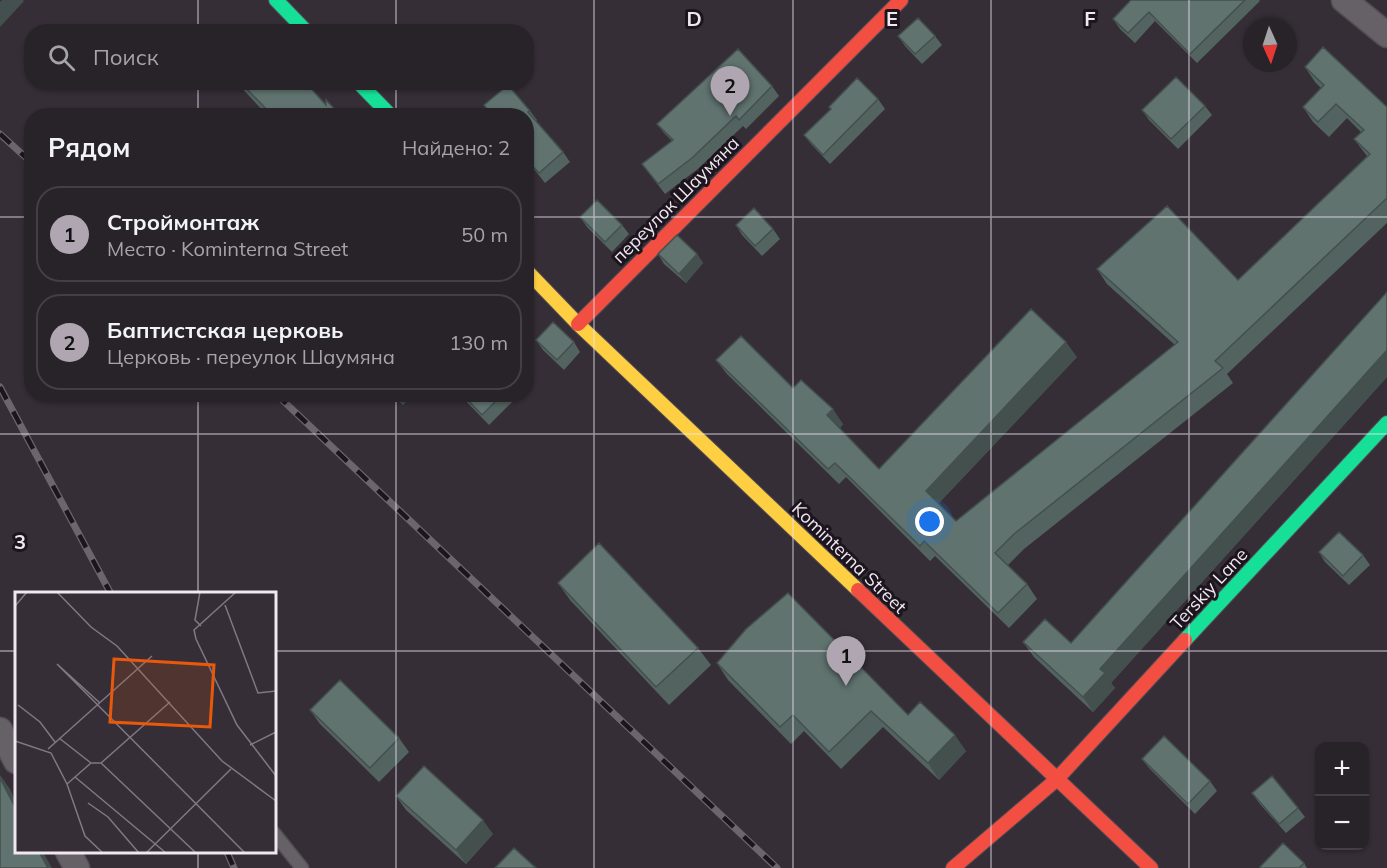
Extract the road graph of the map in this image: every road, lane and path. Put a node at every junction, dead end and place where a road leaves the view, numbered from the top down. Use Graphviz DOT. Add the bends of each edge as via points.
graph roads {
  1 [pos="276,0"];
  2 [pos="901,0"];
  3 [pos="1344,0"];
  4 [pos="299,24"];
  5 [pos="1387,35"];
  6 [pos="366,90"];
  7 [pos="383,108"];
  8 [pos="534,278"];
  9 [pos="578,324"];
  10 [pos="1387,423"];
  11 [pos="0,730"];
  12 [pos="14,762"];
  13 [pos="1056,780"];
  14 [pos="276,836"];
  15 [pos="69,853"];
  16 [pos="78,868"];
  17 [pos="302,868"];
  18 [pos="953,868"];
  19 [pos="1151,868"];
  1 -- 4 [label="street"];
  2 -- 9 [label="street, переулок Шаумяна"];
  3 -- 5 [label="street"];
  6 -- 7 [label="street"];
  8 -- 9 [label="street, Kominterna Street"];
  9 -- 13 [label="street, Kominterna Street"];
  10 -- 13 [label="street, Terskiy Lane"];
  11 -- 12 [label="street"];
  13 -- 18 [label="street, Terskiy Lane"];
  13 -- 19 [label="street, Kominterna Street"];
  14 -- 17 [label="lane"];
  15 -- 16 [label="street"];
}
